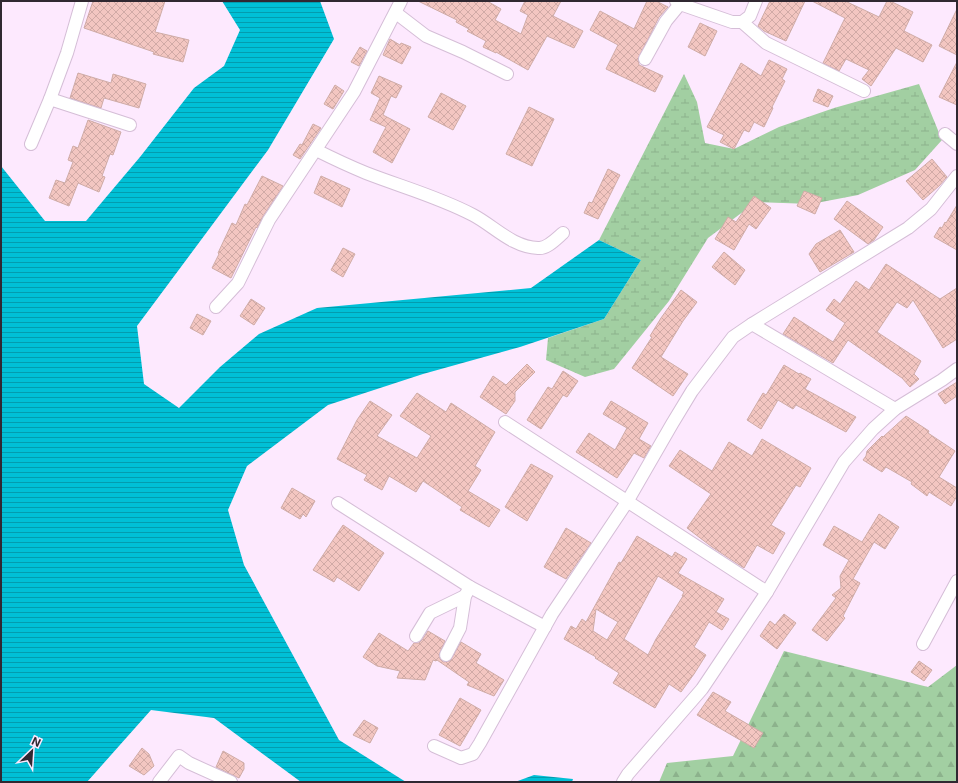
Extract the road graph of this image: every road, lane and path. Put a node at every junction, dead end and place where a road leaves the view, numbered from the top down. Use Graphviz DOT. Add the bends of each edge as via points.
graph roads {
  1 [pos="82,1"];
  2 [pos="401,1"];
  3 [pos="756,1"];
  4 [pos="678,3"];
  5 [pos="396,13"];
  6 [pos="742,22"];
  7 [pos="645,59"];
  8 [pos="507,74"];
  9 [pos="864,90"];
  10 [pos="50,99"];
  11 [pos="130,125"];
  12 [pos="945,134"];
  13 [pos="31,144"];
  14 [pos="957,144"];
  15 [pos="316,150"];
  16 [pos="957,176"];
  17 [pos="563,233"];
  18 [pos="216,308"];
  19 [pos="752,324"];
  20 [pos="957,369"];
  21 [pos="895,409"];
  22 [pos="505,422"];
  23 [pos="627,502"];
  24 [pos="338,503"];
  25 [pos="957,581"];
  26 [pos="468,592"];
  27 [pos="767,592"];
  28 [pos="545,627"];
  29 [pos="416,636"];
  30 [pos="924,644"];
  31 [pos="446,655"];
  32 [pos="434,746"];
  33 [pos="159,782"];
  34 [pos="231,782"];
  35 [pos="623,782"];
  1 -- 10 [label="street"];
  2 -- 5 [label="street"];
  3 -- 6 [label="street" via="750,16"];
  4 -- 6 [label="street" via="732,22"];
  4 -- 7 [label="street"];
  5 -- 8 [label="street" via="426,36"];
  5 -- 15 [label="street" via="354,92"];
  6 -- 9 [label="street" via="766,43"];
  10 -- 11 [label="street"];
  10 -- 13 [label="street"];
  12 -- 14 [label="street"];
  15 -- 17 [label="street" via="365,172 429,195 468,213 502,235 526,246 539,249 549,245"];
  15 -- 18 [label="street" via="269,220 238,283"];
  16 -- 19 [label="street" via="931,209 908,228"];
  19 -- 21 [label="street"];
  19 -- 23 [label="street" via="733,337 692,391"];
  20 -- 21 [label="street"];
  21 -- 27 [label="street" via="844,462"];
  22 -- 23 [label="street"];
  23 -- 27 [label="street"];
  23 -- 28 [label="street"];
  24 -- 26 [label="street"];
  25 -- 30 [label="street"];
  26 -- 28 [label="street"];
  26 -- 29 [label="street" via="430,613"];
  26 -- 31 [label="street" via="460,628"];
  27 -- 35 [label="street" via="702,689"];
  28 -- 32 [label="street" via="473,754 461,758"];
  33 -- 34 [label="street" via="179,756"];
}
